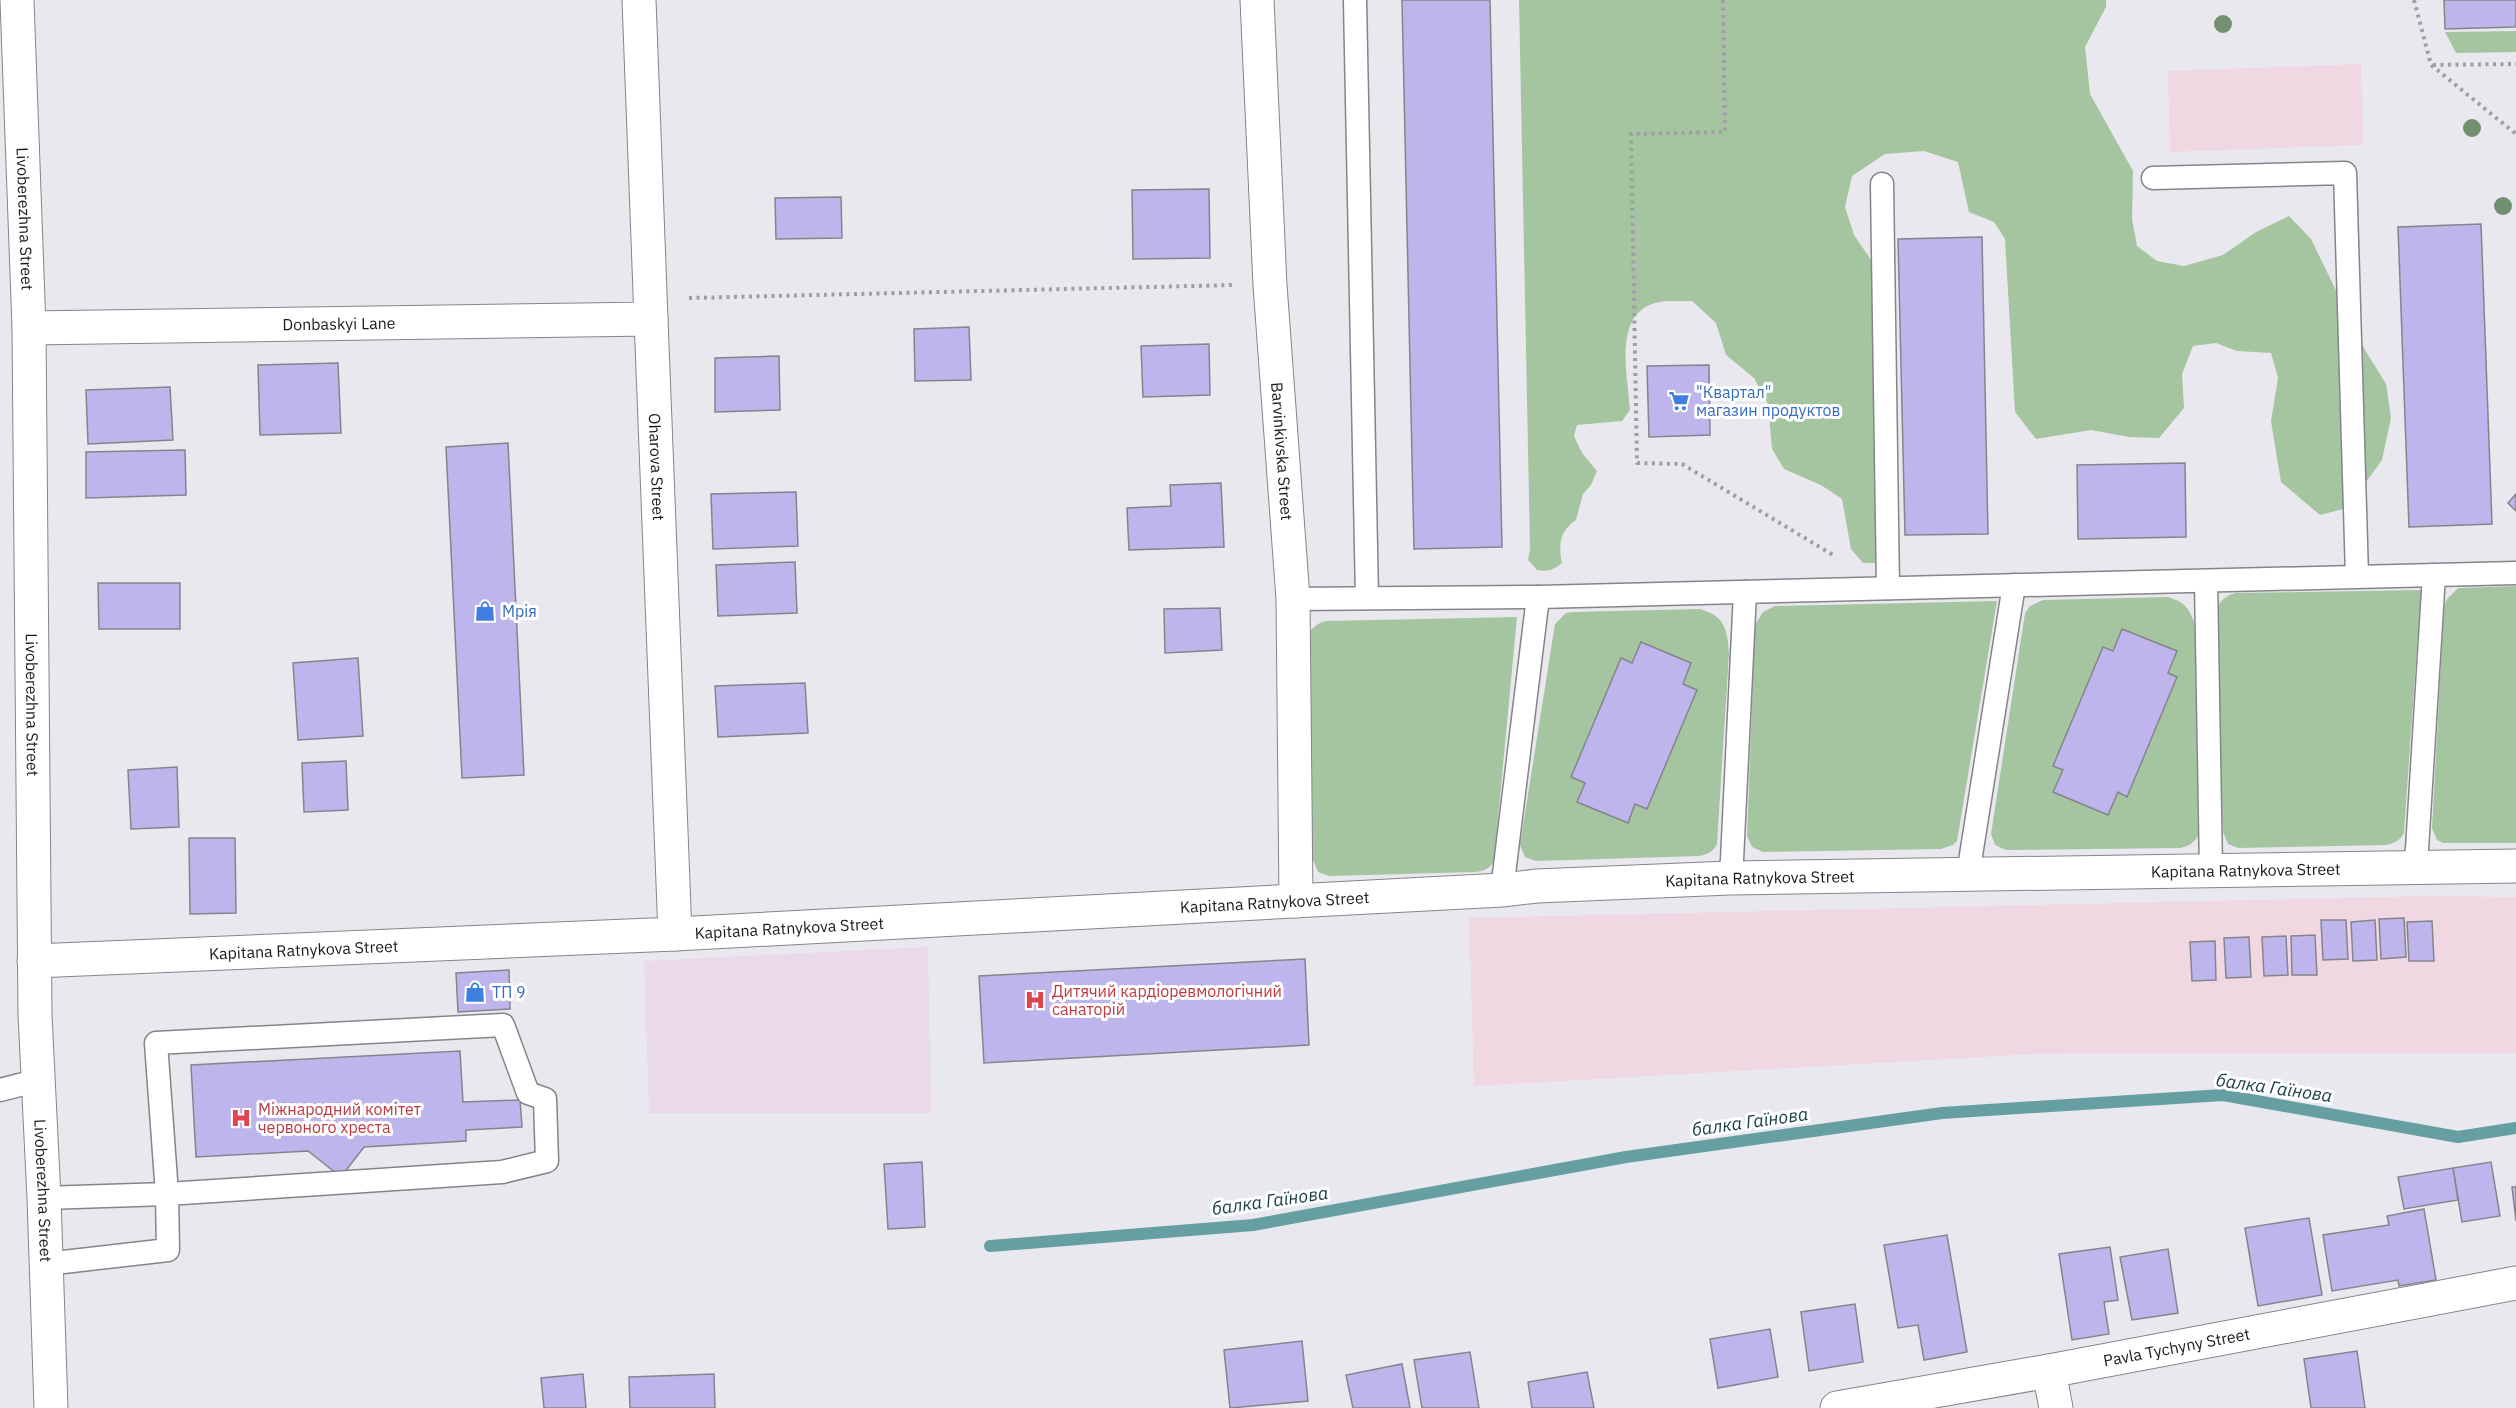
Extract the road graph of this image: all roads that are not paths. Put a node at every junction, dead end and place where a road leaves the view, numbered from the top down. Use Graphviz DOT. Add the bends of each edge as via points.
graph roads {
  1 [pos="17,0"];
  2 [pos="639,0"];
  3 [pos="1257,0"];
  4 [pos="1355,0"];
  5 [pos="2153,178"];
  6 [pos="1882,184"];
  7 [pos="650,309"];
  8 [pos="29,328"];
  9 [pos="2516,573"];
  10 [pos="2434,575"];
  11 [pos="2357,576"];
  12 [pos="2206,581"];
  13 [pos="2014,585"];
  14 [pos="1888,588"];
  15 [pos="1745,592"];
  16 [pos="1538,597"];
  17 [pos="1367,598"];
  18 [pos="1293,599"];
  19 [pos="2516,866"];
  20 [pos="2413,867"];
  21 [pos="2211,870"];
  22 [pos="1968,874"];
  23 [pos="1730,878"];
  24 [pos="1502,890"];
  25 [pos="1296,901"];
  26 [pos="675,934"];
  27 [pos="34,961"];
  28 [pos="39,1080"];
  29 [pos="0,1090"];
  30 [pos="167,1194"];
  31 [pos="45,1198"];
  32 [pos="46,1264"];
  33 [pos="2516,1283"];
  34 [pos="2049,1371"];
  35 [pos="51,1408"];
  36 [pos="1837,1408"];
  37 [pos="2056,1408"];
  1 -- 8 [label="street, Livoberezhna Street"];
  2 -- 7 [label="street, Oharova Street"];
  3 -- 18 [label="street, Barvinkivska Street" via="1270,285"];
  4 -- 17 [label="lane"];
  5 -- 11 [label="lane" via="2345,173"];
  6 -- 14 [label="lane"];
  7 -- 8 [label="street, Donbaskyi Lane"];
  7 -- 26 [label="street, Oharova Street"];
  8 -- 27 [label="street, Livoberezhna Street"];
  9 -- 10 [label="lane"];
  10 -- 11 [label="lane"];
  10 -- 20 [label="lane"];
  11 -- 12 [label="lane"];
  12 -- 13 [label="lane"];
  12 -- 21 [label="lane"];
  13 -- 14 [label="lane"];
  13 -- 22 [label="lane"];
  14 -- 15 [label="lane"];
  15 -- 16 [label="lane"];
  15 -- 23 [label="lane"];
  16 -- 17 [label="lane"];
  16 -- 24 [label="lane"];
  17 -- 18 [label="lane"];
  18 -- 25 [label="street, Barvinkivska Street"];
  19 -- 20 [label="street, Kapitana Ratnykova Street"];
  20 -- 21 [label="street, Kapitana Ratnykova Street"];
  21 -- 22 [label="street, Kapitana Ratnykova Street"];
  22 -- 23 [label="street, Kapitana Ratnykova Street"];
  23 -- 24 [label="street, Kapitana Ratnykova Street"];
  24 -- 25 [label="street, Kapitana Ratnykova Street"];
  25 -- 26 [label="street, Kapitana Ratnykova Street"];
  26 -- 27 [label="street, Kapitana Ratnykova Street"];
  27 -- 28 [label="street, Livoberezhna Street"];
  28 -- 29 [label="lane"];
  28 -- 31 [label="street, Livoberezhna Street"];
  30 -- 30 [label="lane" via="502,1172 547,1161 545,1099 528,1093 503,1024 156,1043"];
  30 -- 31 [label="lane"];
  30 -- 32 [label="lane" via="168,1250"];
  31 -- 32 [label="street, Livoberezhna Street"];
  32 -- 35 [label="street, Livoberezhna Street"];
  33 -- 34 [label="street, Pavla Tychyny Street"];
  34 -- 36 [label="street, Pavla Tychyny Street"];
  34 -- 37 [label="street"];
}
